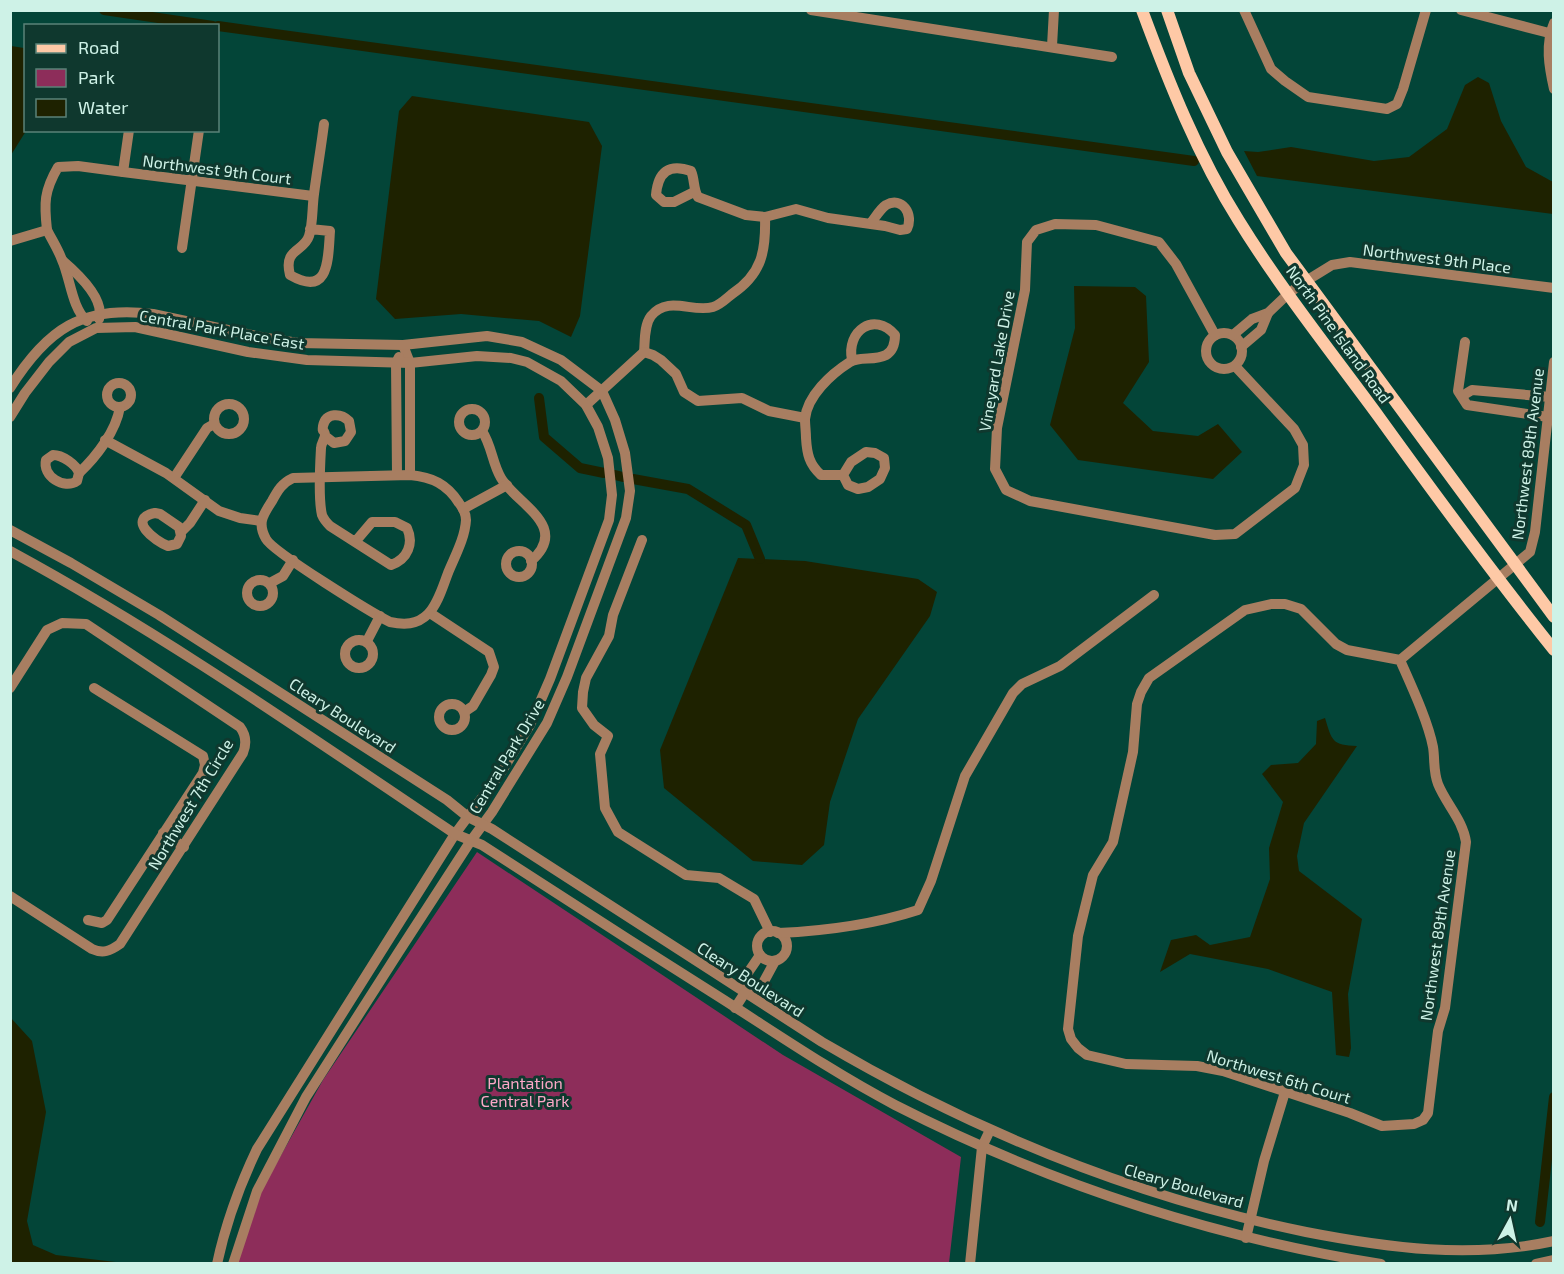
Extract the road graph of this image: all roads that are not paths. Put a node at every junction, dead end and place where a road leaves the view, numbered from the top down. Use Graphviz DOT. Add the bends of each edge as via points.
graph roads {
  1 [pos="811,10"];
  2 [pos="1054,10"];
  3 [pos="1142,10"];
  4 [pos="1167,10"];
  5 [pos="1244,10"];
  6 [pos="1426,10"];
  7 [pos="1465,11"];
  8 [pos="1552,28"];
  9 [pos="1052,46"];
  10 [pos="1112,57"];
  11 [pos="1554,89"];
  12 [pos="324,124"];
  13 [pos="129,132"];
  14 [pos="199,132"];
  15 [pos="123,172"];
  16 [pos="192,181"];
  17 [pos="694,192"];
  18 [pos="314,196"];
  19 [pos="765,217"];
  20 [pos="870,224"];
  21 [pos="310,229"];
  22 [pos="47,230"];
  23 [pos="10,241"];
  24 [pos="182,248"];
  25 [pos="63,261"];
  26 [pos="1306,281"];
  27 [pos="1554,288"];
  28 [pos="1289,293"];
  29 [pos="1268,313"];
  30 [pos="100,314"];
  31 [pos="83,318"];
  32 [pos="96,328"];
  33 [pos="1215,335"];
  34 [pos="1233,335"];
  35 [pos="1465,342"];
  36 [pos="403,345"];
  37 [pos="1242,347"];
  38 [pos="644,352"];
  39 [pos="852,360"];
  40 [pos="1554,362"];
  41 [pos="396,363"];
  42 [pos="410,363"];
  43 [pos="1235,366"];
  44 [pos="10,388"];
  45 [pos="602,391"];
  46 [pos="1462,396"];
  47 [pos="1550,397"];
  48 [pos="586,405"];
  49 [pos="120,407"];
  50 [pos="10,417"];
  51 [pos="1548,417"];
  52 [pos="806,418"];
  53 [pos="214,424"];
  54 [pos="482,431"];
  55 [pos="325,436"];
  56 [pos="105,440"];
  57 [pos="79,472"];
  58 [pos="397,475"];
  59 [pos="410,475"];
  60 [pos="843,475"];
  61 [pos="321,477"];
  62 [pos="174,478"];
  63 [pos="507,485"];
  64 [pos="205,501"];
  65 [pos="463,509"];
  66 [pos="261,521"];
  67 [pos="10,530"];
  68 [pos="181,532"];
  69 [pos="642,540"];
  70 [pos="355,542"];
  71 [pos="10,551"];
  72 [pos="293,560"];
  73 [pos="531,561"];
  74 [pos="1514,564"];
  75 [pos="1496,578"];
  76 [pos="270,584"];
  77 [pos="1154,595"];
  78 [pos="430,613"];
  79 [pos="380,616"];
  80 [pos="1554,617"];
  81 [pos="367,641"];
  82 [pos="1554,650"];
  83 [pos="1400,660"];
  84 [pos="10,687"];
  85 [pos="94,688"];
  86 [pos="464,712"];
  87 [pos="468,816"];
  88 [pos="483,825"];
  89 [pos="163,833"];
  90 [pos="455,834"];
  91 [pos="470,842"];
  92 [pos="184,847"];
  93 [pos="10,896"];
  94 [pos="88,920"];
  95 [pos="774,932"];
  96 [pos="806,932"];
  97 [pos="787,948"];
  98 [pos="760,955"];
  99 [pos="775,961"];
  100 [pos="747,991"];
  101 [pos="735,1008"];
  102 [pos="1285,1092"];
  103 [pos="1423,1120"];
  104 [pos="990,1130"];
  105 [pos="982,1147"];
  106 [pos="1251,1220"];
  107 [pos="1246,1238"];
  108 [pos="1554,1241"];
  109 [pos="1554,1260"];
  110 [pos="217,1263"];
  111 [pos="233,1263"];
  112 [pos="970,1263"];
  113 [pos="1381,1263"];
  114 [pos="1536,1263"];
  1 -- 9 [label="street"];
  2 -- 9 [label="street"];
  3 -- 28 [label="main road, North Pine Island Road" via="1170,85 1208,164 1239,220"];
  4 -- 26 [label="main road, North Pine Island Road" via="1189,73 1227,152"];
  5 -- 6 [label="street" via="1271,69 1308,97 1387,109 1397,104 1403,89"];
  7 -- 8 [label="street"];
  8 -- 11 [label="street" via="1548,62"];
  9 -- 10 [label="street"];
  12 -- 18 [label="street"];
  13 -- 15 [label="street, Northwest 9th Court"];
  14 -- 16 [label="street"];
  15 -- 16 [label="street, Northwest 9th Court"];
  15 -- 22 [label="street" via="58,167 47,186"];
  16 -- 18 [label="street, Northwest 9th Court"];
  16 -- 24 [label="street"];
  17 -- 19 [label="street" via="746,215"];
  18 -- 21 [label="street"];
  19 -- 20 [label="street" via="796,209"];
  19 -- 38 [label="street" via="763,255 746,285 714,307 696,309 680,304 660,310 646,326"];
  21 -- 21 [label="street" via="307,242 295,250 288,267 296,279 315,281 326,272 330,231"];
  22 -- 23 [label="street"];
  22 -- 25 [label="street"];
  25 -- 30 [label="street" via="83,279"];
  25 -- 31 [label="street"];
  26 -- 27 [label="street, Northwest 9th Place" via="1332,265 1350,262"];
  26 -- 28 [label="street, Northwest 9th Place"];
  26 -- 74 [label="main road, North Pine Island Road"];
  28 -- 29 [label="street"];
  28 -- 75 [label="main road, North Pine Island Road"];
  29 -- 34 [label="street" via="1252,319"];
  29 -- 37 [label="street" via="1260,330"];
  30 -- 31 [label="street, Central Park Place East"];
  30 -- 32 [label="street"];
  30 -- 36 [label="street, Central Park Place East" via="153,314 298,343"];
  31 -- 32 [label="street"];
  31 -- 44 [label="street, Central Park Place East" via="56,333 37,350"];
  32 -- 41 [label="street, Central Park Place East" via="135,327 248,352 307,360"];
  32 -- 50 [label="street, Central Park Place East" via="69,342 49,362"];
  33 -- 34 [label="street"];
  33 -- 43 [label="street" via="1206,349 1208,361 1224,369"];
  33 -- 43 [label="street, Vineyard Lake Drive" via="1176,264 1159,242 1096,225 1055,224 1036,230 1027,242 1025,290 997,428 995,469 1006,490 1030,501 1215,535 1235,534 1295,488 1304,465 1303,445 1294,429"];
  34 -- 37 [label="street"];
  35 -- 46 [label="street" via="1458,391"];
  36 -- 41 [label="street"];
  36 -- 42 [label="street"];
  36 -- 45 [label="street, Central Park Drive" via="488,336 522,342 561,360"];
  37 -- 43 [label="street" via="1242,356"];
  38 -- 45 [label="street"];
  38 -- 52 [label="street" via="661,360 676,374 684,392 698,402 742,398 769,411"];
  39 -- 52 [label="street" via="820,387"];
  40 -- 47 [label="street, Northwest 89th Avenue"];
  41 -- 42 [label="street, Central Park Drive"];
  41 -- 58 [label="street"];
  42 -- 48 [label="street, Central Park Drive" via="477,356 527,362 561,381"];
  42 -- 59 [label="street"];
  45 -- 48 [label="street"];
  45 -- 88 [label="street, Central Park Drive" via="625,453 630,491 626,518 547,723"];
  46 -- 47 [label="street" via="1472,390"];
  46 -- 51 [label="street" via="1467,405"];
  47 -- 51 [label="street, Northwest 89th Avenue"];
  48 -- 87 [label="street, Central Park Drive" via="608,458 612,495 609,520 530,725"];
  49 -- 56 [label="street"];
  51 -- 74 [label="street, Northwest 89th Avenue" via="1535,532 1530,552"];
  52 -- 60 [label="street" via="807,453 812,466 821,475"];
  53 -- 62 [label="street" via="207,428"];
  54 -- 63 [label="street"];
  55 -- 61 [label="street" via="321,444"];
  56 -- 57 [label="street" via="91,462"];
  56 -- 62 [label="street"];
  58 -- 59 [label="street"];
  58 -- 61 [label="street"];
  59 -- 65 [label="street" via="444,484"];
  61 -- 66 [label="street" via="293,478 283,483"];
  61 -- 70 [label="street" via="325,521"];
  62 -- 64 [label="street"];
  63 -- 65 [label="street"];
  63 -- 73 [label="street" via="537,514 543,526 542,547"];
  64 -- 66 [label="street" via="219,511"];
  64 -- 68 [label="street"];
  65 -- 78 [label="street" via="466,519 462,539"];
  66 -- 72 [label="street" via="267,541"];
  67 -- 87 [label="street, Cleary Boulevard" via="159,615"];
  69 -- 95 [label="street" via="613,615 609,636 586,678 583,692 582,708 608,736 600,754 605,808 618,832 686,875 718,878 754,899"];
  70 -- 70 [label="street" via="372,522 395,522 407,528 410,535 407,554 391,565"];
  71 -- 90 [label="street, Cleary Boulevard" via="153,633"];
  72 -- 76 [label="street" via="283,576"];
  72 -- 79 [label="street"];
  74 -- 75 [label="street, Northwest 89th Avenue"];
  74 -- 80 [label="main road, North Pine Island Road"];
  75 -- 82 [label="main road, North Pine Island Road"];
  75 -- 83 [label="street, Northwest 89th Avenue"];
  77 -- 96 [label="street" via="1060,666 1022,684 1013,693 965,776 918,910 883,921"];
  78 -- 79 [label="street" via="406,626"];
  78 -- 86 [label="street" via="489,652 492,659 491,675 473,706"];
  79 -- 81 [label="street"];
  83 -- 102 [label="street, Northwest 6th Court" via="1347,650 1300,609 1271,604 1245,610 1149,678 1137,704 1133,752 1113,842 1093,875 1078,936 1068,1029 1071,1039 1088,1055 1126,1064 1197,1066"];
  83 -- 103 [label="street, Northwest 89th Avenue" via="1433,747 1438,785 1461,824 1466,842 1445,1008 1438,1031 1428,1113"];
  84 -- 92 [label="street, Northwest 7th Circle" via="47,630 62,623 86,624 240,727 246,738 243,753"];
  85 -- 89 [label="street" via="203,756 203,773"];
  87 -- 88 [label="street, Cleary Boulevard"];
  87 -- 90 [label="street, Central Park Drive"];
  88 -- 91 [label="street, Central Park Drive"];
  88 -- 100 [label="street, Cleary Boulevard"];
  89 -- 92 [label="street"];
  89 -- 94 [label="street" via="107,920"];
  90 -- 91 [label="street, Cleary Boulevard"];
  90 -- 110 [label="street, Central Park Drive" via="257,1149 238,1187"];
  91 -- 101 [label="street, Cleary Boulevard" via="482,845"];
  91 -- 111 [label="street, Central Park Drive" via="306,1097 257,1191"];
  92 -- 93 [label="street, Northwest 7th Circle" via="120,944 104,952 92,949"];
  95 -- 96 [label="street"];
  95 -- 97 [label="street" via="785,939"];
  95 -- 98 [label="street" via="760,939"];
  96 -- 97 [label="street"];
  97 -- 99 [label="street" via="783,957"];
  98 -- 99 [label="street"];
  98 -- 100 [label="street" via="745,977"];
  99 -- 100 [label="street" via="762,985"];
  100 -- 101 [label="street"];
  100 -- 104 [label="street, Cleary Boulevard" via="870,1070"];
  101 -- 105 [label="street, Cleary Boulevard" via="863,1087"];
  102 -- 103 [label="street, Northwest 6th Court" via="1382,1126 1404,1126"];
  102 -- 106 [label="street"];
  104 -- 105 [label="street"];
  104 -- 106 [label="street, Cleary Boulevard" via="1107,1177"];
  105 -- 107 [label="street, Cleary Boulevard" via="1085,1189"];
  105 -- 112 [label="street"];
  106 -- 107 [label="street"];
  106 -- 108 [label="street, Cleary Boulevard" via="1360,1242 1430,1251 1498,1250"];
  107 -- 113 [label="street, Cleary Boulevard"];
  109 -- 114 [label="street"];
}
